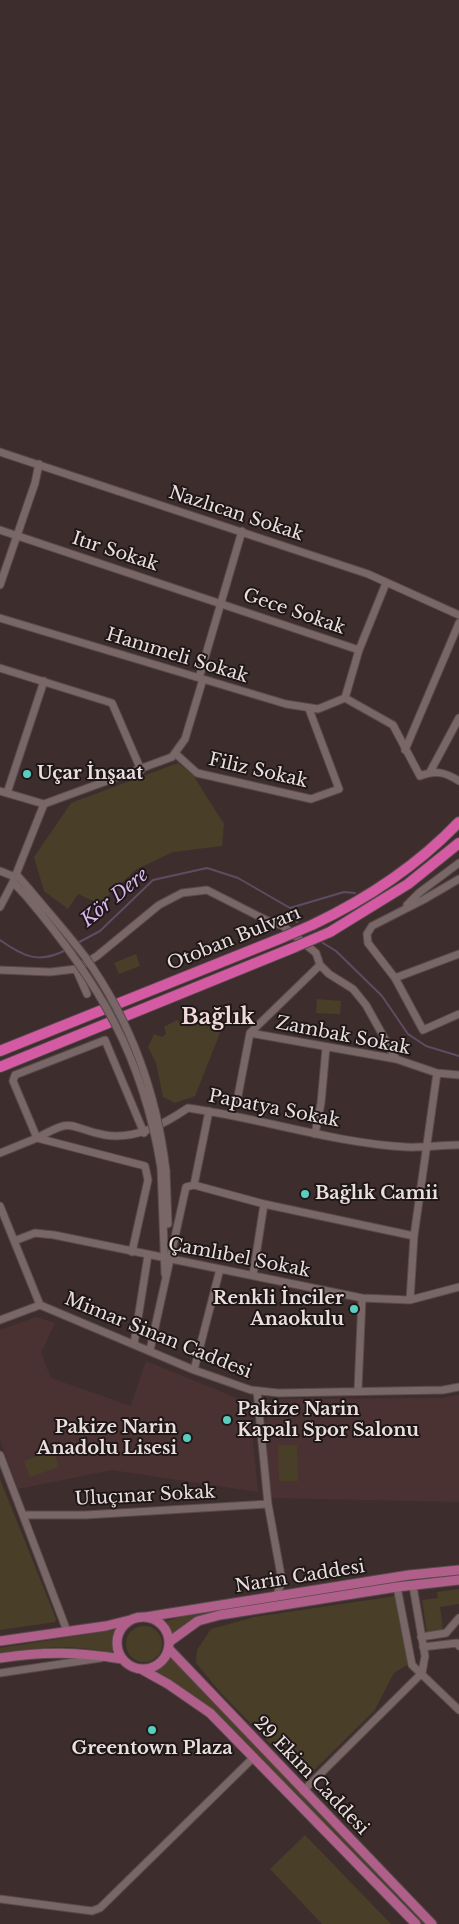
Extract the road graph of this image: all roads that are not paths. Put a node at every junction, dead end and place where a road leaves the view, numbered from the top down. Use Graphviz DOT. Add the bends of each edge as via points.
graph roads {
  1 [pos="0,452"];
  2 [pos="40,464"];
  3 [pos="0,530"];
  4 [pos="242,531"];
  5 [pos="16,535"];
  6 [pos="386,583"];
  7 [pos="0,585"];
  8 [pos="220,603"];
  9 [pos="459,615"];
  10 [pos="0,618"];
  11 [pos="459,623"];
  12 [pos="359,650"];
  13 [pos="0,668"];
  14 [pos="201,679"];
  15 [pos="44,681"];
  16 [pos="345,698"];
  17 [pos="309,709"];
  18 [pos="459,718"];
  19 [pos="405,750"];
  20 [pos="176,754"];
  21 [pos="141,770"];
  22 [pos="430,772"];
  23 [pos="459,782"];
  24 [pos="4,792"];
  25 [pos="44,804"];
  26 [pos="459,822"];
  27 [pos="459,843"];
  28 [pos="459,863"];
  29 [pos="0,871"];
  30 [pos="15,878"];
  31 [pos="459,879"];
  32 [pos="0,907"];
  33 [pos="404,909"];
  34 [pos="459,954"];
  35 [pos="320,964"];
  36 [pos="76,969"];
  37 [pos="0,970"];
  38 [pos="395,978"];
  39 [pos="87,994"];
  40 [pos="459,1014"];
  41 [pos="250,1033"];
  42 [pos="326,1048"];
  43 [pos="0,1052"];
  44 [pos="396,1059"];
  45 [pos="0,1067"];
  46 [pos="437,1073"];
  47 [pos="459,1075"];
  48 [pos="209,1111"];
  49 [pos="230,1114"];
  50 [pos="144,1132"];
  51 [pos="315,1134"];
  52 [pos="37,1138"];
  53 [pos="459,1145"];
  54 [pos="427,1146"];
  55 [pos="0,1153"];
  56 [pos="163,1170"];
  57 [pos="194,1186"];
  58 [pos="264,1204"];
  59 [pos="0,1206"];
  60 [pos="414,1236"];
  61 [pos="14,1241"];
  62 [pos="132,1252"];
  63 [pos="148,1255"];
  64 [pos="167,1259"];
  65 [pos="220,1269"];
  66 [pos="253,1275"];
  67 [pos="459,1287"];
  68 [pos="362,1298"];
  69 [pos="410,1300"];
  70 [pos="40,1305"];
  71 [pos="0,1320"];
  72 [pos="134,1344"];
  73 [pos="150,1350"];
  74 [pos="194,1370"];
  75 [pos="459,1387"];
  76 [pos="358,1390"];
  77 [pos="257,1391"];
  78 [pos="0,1455"];
  79 [pos="268,1504"];
  80 [pos="24,1515"];
  81 [pos="459,1570"];
  82 [pos="459,1580"];
  83 [pos="282,1581"];
  84 [pos="413,1586"];
  85 [pos="397,1587"];
  86 [pos="293,1594"];
  87 [pos="276,1597"];
  88 [pos="146,1617"];
  89 [pos="459,1618"];
  90 [pos="132,1619"];
  91 [pos="67,1631"];
  92 [pos="422,1637"];
  93 [pos="0,1641"];
  94 [pos="169,1645"];
  95 [pos="459,1646"];
  96 [pos="425,1647"];
  97 [pos="111,1657"];
  98 [pos="0,1658"];
  99 [pos="122,1659"];
  100 [pos="141,1669"];
  101 [pos="0,1673"];
  102 [pos="422,1673"];
  103 [pos="459,1710"];
  104 [pos="254,1757"];
  105 [pos="303,1791"];
  106 [pos="0,1899"];
  107 [pos="416,1924"];
  108 [pos="432,1924"];
  1 -- 2 [label="street, Nazlıcan Sokak"];
  2 -- 4 [label="street, Nazlıcan Sokak"];
  2 -- 5 [label="street"];
  3 -- 5 [label="street, Itır Sokak"];
  4 -- 6 [label="street, Nazlıcan Sokak"];
  4 -- 8 [label="street"];
  5 -- 7 [label="street"];
  5 -- 8 [label="street, Itır Sokak"];
  6 -- 9 [label="street, Nazlıcan Sokak"];
  6 -- 12 [label="street"];
  8 -- 12 [label="street, Gece Sokak"];
  8 -- 14 [label="street"];
  10 -- 14 [label="street, Hanımeli Sokak"];
  11 -- 19 [label="street"];
  12 -- 16 [label="street"];
  13 -- 15 [label="street"];
  14 -- 17 [label="street, Hanımeli Sokak"];
  14 -- 20 [label="street" via="184,740"];
  15 -- 21 [label="street" via="112,703"];
  15 -- 24 [label="street"];
  16 -- 17 [label="street" via="318,709"];
  16 -- 19 [label="street" via="393,725"];
  17 -- 20 [label="street, Filiz Sokak" via="339,789 311,800 197,773"];
  18 -- 22 [label="street"];
  19 -- 22 [label="street" via="420,776"];
  20 -- 21 [label="street"];
  21 -- 25 [label="street"];
  22 -- 23 [label="street" via="446,772"];
  24 -- 25 [label="street"];
  25 -- 30 [label="street"];
  26 -- 43 [label="highway, Otoban Bulvarı, bridge" via="400,875 348,908"];
  27 -- 45 [label="highway, Otoban Bulvarı, bridge" via="408,884 330,932"];
  28 -- 33 [label="street" via="420,892"];
  29 -- 30 [label="street"];
  30 -- 32 [label="street"];
  30 -- 56 [label="street, bridge" via="85,970 123,1036 147,1103"];
  30 -- 56 [label="street, bridge" via="29,889 85,958 114,1002 137,1050 152,1094 162,1138"];
  31 -- 33 [label="street"];
  33 -- 38 [label="street" via="372,926 367,934 368,943"];
  34 -- 38 [label="street"];
  35 -- 36 [label="street" via="316,953 283,926 207,890 182,893 159,905 97,956"];
  35 -- 41 [label="street"];
  35 -- 44 [label="street" via="329,974 353,989 366,1005"];
  36 -- 37 [label="street" via="50,972"];
  36 -- 39 [label="street"];
  38 -- 40 [label="street" via="423,1030"];
  41 -- 42 [label="street, Zambak Sokak"];
  41 -- 49 [label="street" via="238,1096"];
  42 -- 44 [label="street, Zambak Sokak"];
  42 -- 51 [label="street" via="322,1104"];
  44 -- 46 [label="street, Zambak Sokak"];
  46 -- 47 [label="street, Zambak Sokak"];
  46 -- 54 [label="street"];
  48 -- 49 [label="street, Papatya Sokak"];
  48 -- 50 [label="street, Papatya Sokak" via="188,1108 164,1124"];
  48 -- 57 [label="street"];
  49 -- 51 [label="street, Papatya Sokak"];
  50 -- 52 [label="street, Papatya Sokak" via="106,1135 74,1124 61,1125"];
  50 -- 52 [label="street" via="105,1040 15,1075 13,1081"];
  51 -- 54 [label="street, Papatya Sokak" via="406,1147"];
  52 -- 55 [label="street"];
  52 -- 62 [label="street" via="145,1166 148,1180"];
  53 -- 54 [label="street, Papatya Sokak"];
  54 -- 60 [label="street"];
  56 -- 64 [label="street" via="169,1211"];
  57 -- 58 [label="street"];
  57 -- 64 [label="street" via="186,1187"];
  58 -- 60 [label="street"];
  58 -- 66 [label="street"];
  59 -- 61 [label="street"];
  60 -- 69 [label="street"];
  61 -- 62 [label="street, Çamlıbel Sokak" via="36,1233"];
  61 -- 70 [label="street"];
  62 -- 63 [label="street, Çamlıbel Sokak"];
  63 -- 64 [label="street, Çamlıbel Sokak"];
  63 -- 72 [label="street"];
  64 -- 65 [label="street, Çamlıbel Sokak"];
  64 -- 73 [label="street"];
  65 -- 66 [label="street, Çamlıbel Sokak"];
  65 -- 74 [label="street"];
  66 -- 68 [label="street, Çamlıbel Sokak"];
  67 -- 69 [label="street, Çamlıbel Sokak"];
  68 -- 69 [label="street, Çamlıbel Sokak"];
  68 -- 76 [label="street"];
  70 -- 71 [label="street, Mimar Sinan Caddesi"];
  70 -- 72 [label="street, Mimar Sinan Caddesi"];
  72 -- 73 [label="street, Mimar Sinan Caddesi"];
  73 -- 74 [label="street, Mimar Sinan Caddesi"];
  74 -- 77 [label="street, Mimar Sinan Caddesi"];
  75 -- 76 [label="street, Mimar Sinan Caddesi" via="443,1390"];
  76 -- 77 [label="street, Mimar Sinan Caddesi"];
  77 -- 79 [label="street"];
  78 -- 80 [label="street"];
  79 -- 80 [label="street, Uluçınar Sokak" via="85,1515"];
  79 -- 83 [label="street"];
  80 -- 91 [label="street"];
  81 -- 86 [label="main road, Narin Caddesi"];
  82 -- 84 [label="main road, Narin Caddesi"];
  83 -- 86 [label="street"];
  83 -- 87 [label="street"];
  84 -- 85 [label="main road, Narin Caddesi"];
  84 -- 92 [label="street"];
  85 -- 94 [label="main road, Narin Caddesi" via="220,1615 198,1621"];
  85 -- 102 [label="street" via="412,1665"];
  86 -- 87 [label="main road, Narin Caddesi"];
  87 -- 88 [label="main road, Narin Caddesi"];
  88 -- 90 [label="main road"];
  88 -- 94 [label="main road" via="160,1622"];
  89 -- 92 [label="street" via="446,1633"];
  90 -- 91 [label="main road"];
  90 -- 99 [label="main road" via="118,1636"];
  91 -- 93 [label="main road"];
  92 -- 96 [label="street"];
  94 -- 100 [label="main road" via="166,1656 156,1666"];
  94 -- 105 [label="main road, 29 Ekim Caddesi"];
  95 -- 96 [label="street" via="457,1643"];
  96 -- 102 [label="street"];
  97 -- 98 [label="main road" via="65,1652"];
  97 -- 99 [label="main road"];
  97 -- 101 [label="street"];
  99 -- 100 [label="main road"];
  100 -- 104 [label="main road, 29 Ekim Caddesi" via="210,1713"];
  102 -- 103 [label="street"];
  102 -- 105 [label="street"];
  104 -- 106 [label="street" via="100,1908 92,1911"];
  104 -- 107 [label="main road, 29 Ekim Caddesi"];
  105 -- 108 [label="main road, 29 Ekim Caddesi"];
}
